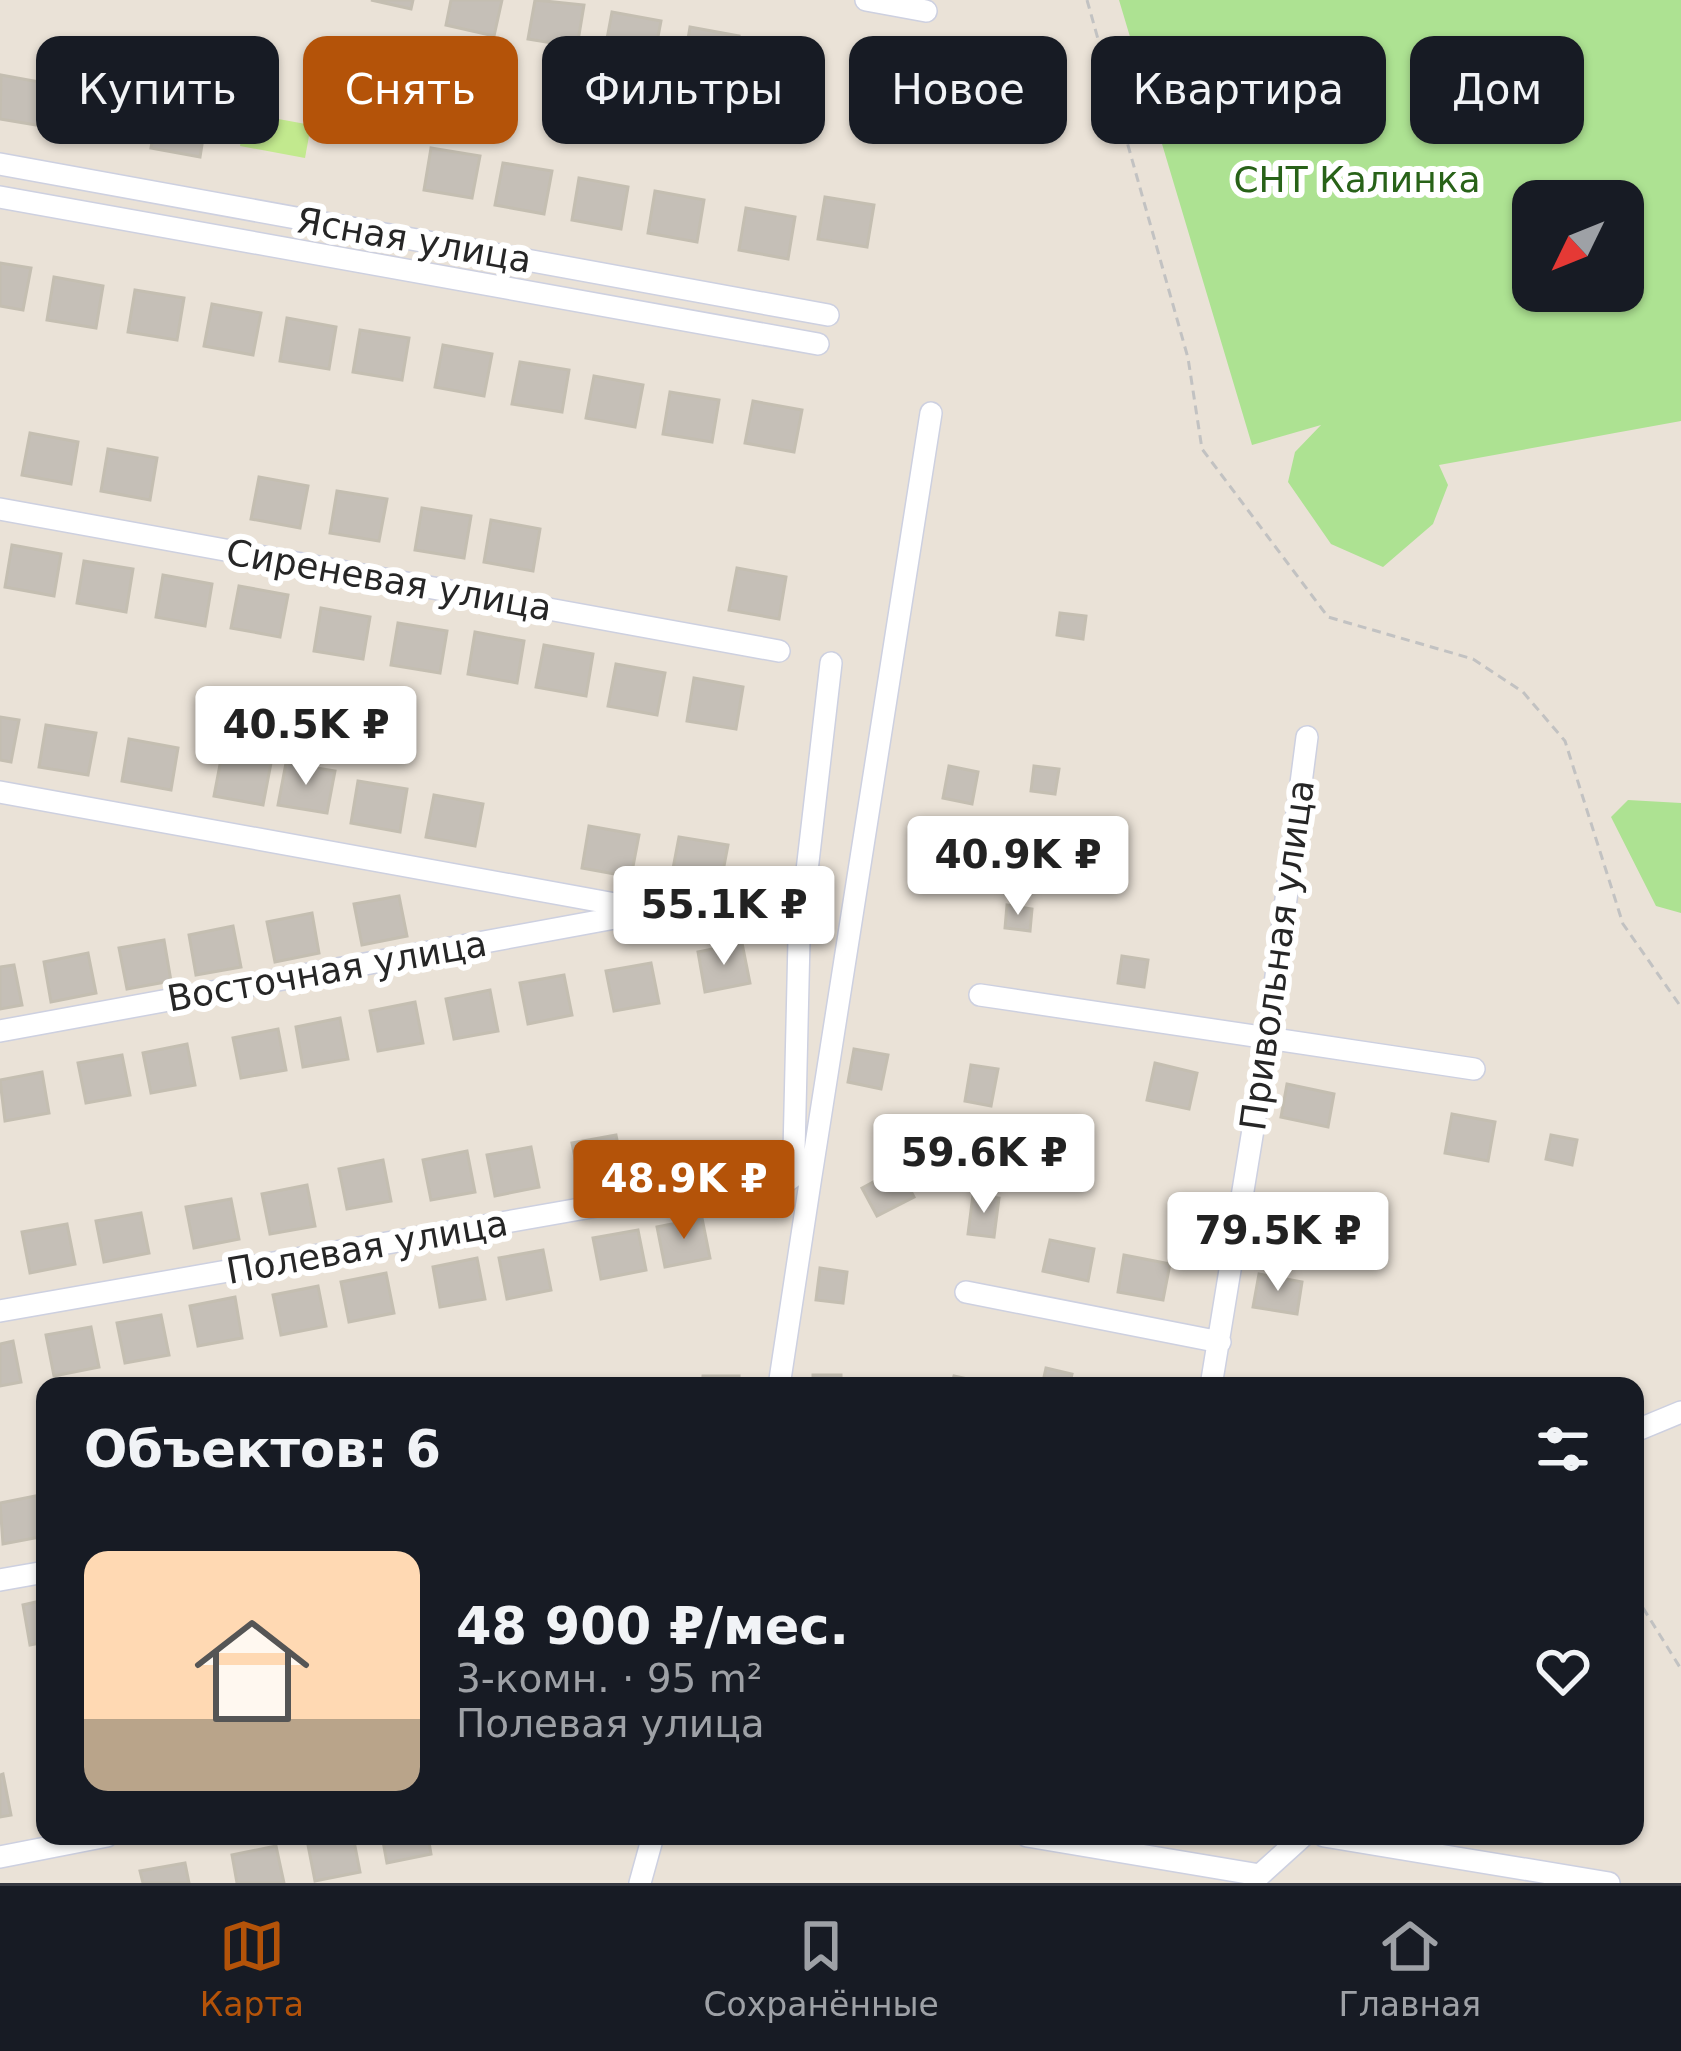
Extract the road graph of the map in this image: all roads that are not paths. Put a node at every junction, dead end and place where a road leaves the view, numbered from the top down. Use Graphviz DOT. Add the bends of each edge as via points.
graph roads {
  1 [pos="866,0"];
  2 [pos="926,11"];
  3 [pos="0,164"];
  4 [pos="0,197"];
  5 [pos="828,315"];
  6 [pos="818,344"];
  7 [pos="931,413"];
  8 [pos="0,508"];
  9 [pos="779,651"];
  10 [pos="831,663"];
  11 [pos="1307,737"];
  12 [pos="0,792"];
  13 [pos="980,994"];
  14 [pos="0,1031"];
  15 [pos="1268,1038"];
  16 [pos="1474,1069"];
  17 [pos="807,1173"];
  18 [pos="966,1292"];
  19 [pos="0,1311"];
  20 [pos="1220,1342"];
  21 [pos="780,1377"];
  22 [pos="1213,1377"];
  23 [pos="1681,1412"];
  24 [pos="1644,1427"];
  25 [pos="36,1574"];
  26 [pos="0,1580"];
  27 [pos="61,1845"];
  28 [pos="651,1845"];
  29 [pos="1081,1845"];
  30 [pos="1293,1845"];
  31 [pos="1379,1845"];
  32 [pos="0,1857"];
  33 [pos="640,1883"];
  34 [pos="1610,1883"];
  1 -- 2 [label="street"];
  3 -- 5 [label="street, Ясная улица"];
  4 -- 6 [label="street, Ясная улица"];
  7 -- 17 [label="street"];
  8 -- 9 [label="street, Сиреневая улица"];
  10 -- 17 [label="street" via="799,940 794,1152"];
  11 -- 15 [label="street, Привольная улица"];
  12 -- 14 [label="street, Восточная улица" via="653,911"];
  13 -- 15 [label="street"];
  15 -- 16 [label="street"];
  15 -- 20 [label="street, Привольная улица"];
  17 -- 19 [label="street, Полевая улица"];
  17 -- 21 [label="street"];
  18 -- 20 [label="street"];
  20 -- 22 [label="street, Привольная улица"];
  23 -- 24 [label="street"];
  25 -- 26 [label="street"];
  27 -- 32 [label="street"];
  28 -- 33 [label="street"];
  29 -- 30 [label="street" via="1259,1875"];
  31 -- 34 [label="street"];
}
